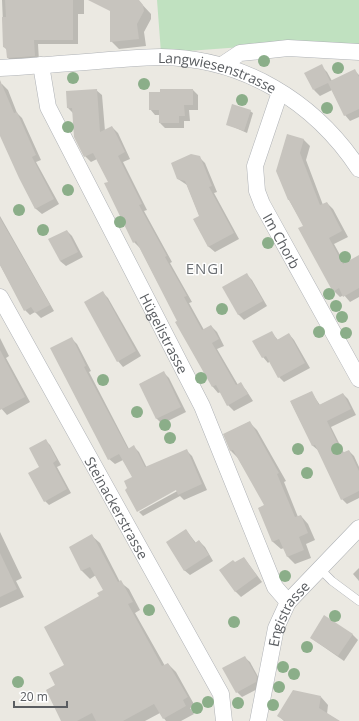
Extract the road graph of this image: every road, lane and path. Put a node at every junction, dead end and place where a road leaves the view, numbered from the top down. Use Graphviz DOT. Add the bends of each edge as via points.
graph roads {
  1 [pos="359,52"];
  2 [pos="41,65"];
  3 [pos="222,65"];
  4 [pos="0,68"];
  5 [pos="280,92"];
  6 [pos="359,169"];
  7 [pos="0,297"];
  8 [pos="359,379"];
  9 [pos="359,528"];
  10 [pos="319,568"];
  11 [pos="359,601"];
  12 [pos="288,602"];
  13 [pos="224,721"];
  14 [pos="258,721"];
  1 -- 3 [label="street" via="288,48 240,53"];
  2 -- 3 [label="street, Langwiesenstrasse" via="161,57 193,59"];
  2 -- 4 [label="street, Langwiesenstrasse"];
  2 -- 12 [label="street, Hügelistrasse" via="48,107 202,406 275,587"];
  3 -- 5 [label="street, Langwiesenstrasse" via="257,78"];
  5 -- 6 [label="street, Langwiesenstrasse" via="308,110 330,132"];
  5 -- 8 [label="street, Im Chorb" via="255,166 257,191"];
  7 -- 13 [label="street, Steinackerstrasse" via="221,694"];
  9 -- 10 [label="street, Engistrasse"];
  10 -- 11 [label="lane"];
  10 -- 12 [label="street, Engistrasse"];
  12 -- 14 [label="street, Engistrasse" via="276,628"];
}
